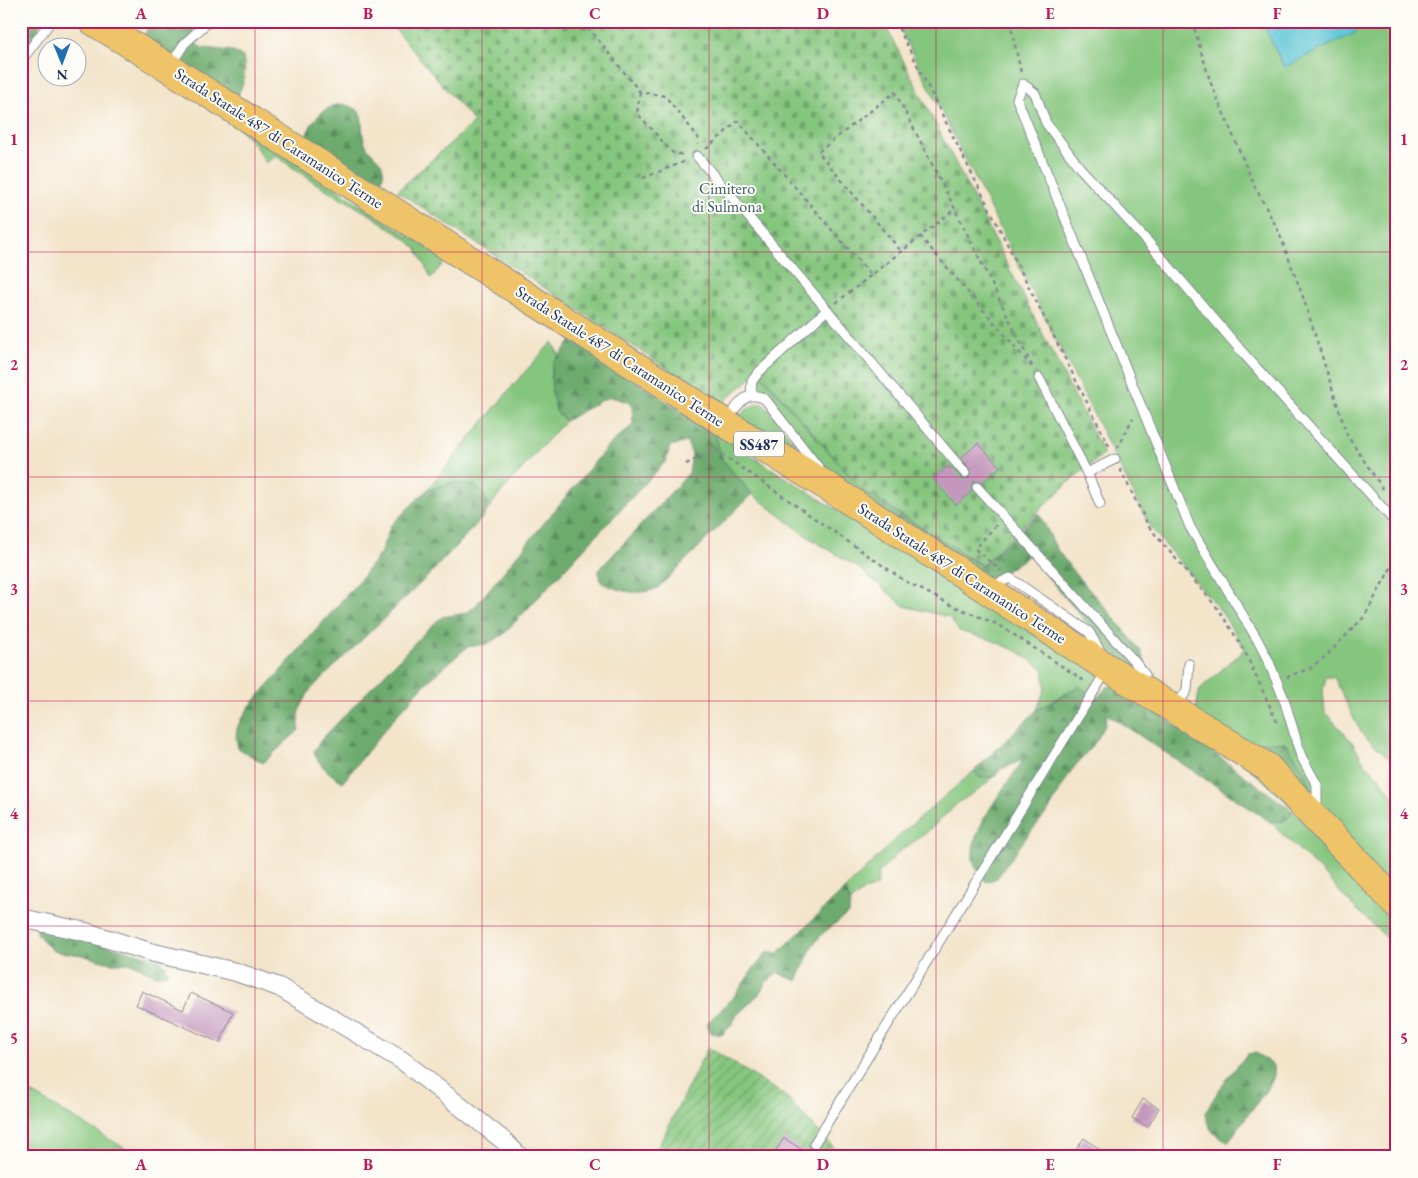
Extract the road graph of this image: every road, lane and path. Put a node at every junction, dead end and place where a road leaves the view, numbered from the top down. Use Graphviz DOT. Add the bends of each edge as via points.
graph roads {
  1 [pos="51,21"];
  2 [pos="93,21"];
  3 [pos="209,21"];
  4 [pos="582,21"];
  5 [pos="895,21"];
  6 [pos="1010,21"];
  7 [pos="1192,21"];
  8 [pos="21,60"];
  9 [pos="169,68"];
  10 [pos="1023,84"];
  11 [pos="640,92"];
  12 [pos="697,156"];
  13 [pos="643,178"];
  14 [pos="955,209"];
  15 [pos="920,236"];
  16 [pos="901,251"];
  17 [pos="871,275"];
  18 [pos="827,310"];
  19 [pos="1039,378"];
  20 [pos="751,394"];
  21 [pos="1139,400"];
  22 [pos="725,423"];
  23 [pos="1111,450"];
  24 [pos="1115,459"];
  25 [pos="686,464"];
  26 [pos="964,473"];
  27 [pos="1087,474"];
  28 [pos="977,487"];
  29 [pos="838,493"];
  30 [pos="1372,495"];
  31 [pos="1100,504"];
  32 [pos="1004,517"];
  33 [pos="1397,524"];
  34 [pos="1397,557"];
  35 [pos="1010,578"];
  36 [pos="985,589"];
  37 [pos="1189,664"];
  38 [pos="1102,674"];
  39 [pos="1139,686"];
  40 [pos="1278,686"];
  41 [pos="1175,710"];
  42 [pos="1280,728"];
  43 [pos="1319,820"];
  44 [pos="1397,904"];
  45 [pos="21,918"];
  46 [pos="814,1144"];
  47 [pos="520,1157"];
  1 -- 8 [label="lane"];
  2 -- 9 [label="main road, Strada Statale 487 di Caramanico Terme / SS487"];
  3 -- 9 [label="lane" via="184,44"];
  4 -- 11 [label="path"];
  5 -- 23 [label="path"];
  6 -- 10 [label="path"];
  7 -- 30 [label="path" via="1210,81 1254,185 1278,230 1348,435 1384,489 1381,496"];
  9 -- 22 [label="main road, Strada Statale 487 di Caramanico Terme / SS487"];
  10 -- 21 [label="lane" via="1017,99"];
  10 -- 30 [label="lane" via="1035,93 1046,123 1080,168"];
  11 -- 12 [label="path" via="665,96 698,137"];
  11 -- 12 [label="path" via="637,113 673,153"];
  12 -- 13 [label="path"];
  12 -- 17 [label="path" via="738,121"];
  12 -- 18 [label="lane"];
  14 -- 15 [label="path"];
  14 -- 15 [label="path" via="1033,368"];
  14 -- 16 [label="path" via="895,92 818,152"];
  15 -- 16 [label="path"];
  16 -- 17 [label="path"];
  17 -- 18 [label="path"];
  18 -- 20 [label="lane" via="759,372 752,381"];
  18 -- 26 [label="lane"];
  19 -- 27 [label="lane"];
  20 -- 22 [label="lane" via="742,400"];
  20 -- 29 [label="lane" via="765,399"];
  21 -- 23 [label="path" via="1135,401 1133,418 1120,444"];
  21 -- 40 [label="lane" via="1190,527 1257,639"];
  22 -- 29 [label="main road, Strada Statale 487 di Caramanico Terme / SS487"];
  23 -- 24 [label="path"];
  24 -- 27 [label="lane"];
  24 -- 42 [label="path" via="1149,527 1219,610 1244,650"];
  25 -- 38 [label="path" via="716,450 905,581"];
  27 -- 31 [label="lane"];
  28 -- 32 [label="lane"];
  29 -- 36 [label="main road, Strada Statale 487 di Caramanico Terme / SS487"];
  30 -- 33 [label="lane"];
  32 -- 35 [label="path" via="975,549"];
  32 -- 39 [label="lane" via="1134,661 1144,675"];
  34 -- 40 [label="path" via="1364,617 1321,660 1309,669 1290,675"];
  35 -- 36 [label="lane"];
  35 -- 38 [label="lane" via="1088,632 1104,657"];
  36 -- 38 [label="main road, Strada Statale 487 di Caramanico Terme / SS487"];
  37 -- 41 [label="lane" via="1186,690"];
  38 -- 39 [label="main road, Strada Statale 487 di Caramanico Terme / SS487"];
  38 -- 46 [label="lane"];
  39 -- 41 [label="main road, Strada Statale 487 di Caramanico Terme / SS487"];
  40 -- 43 [label="lane" via="1301,756 1317,785"];
  41 -- 43 [label="main road, Strada Statale 487 di Caramanico Terme / SS487" via="1267,767"];
  43 -- 44 [label="main road, Strada Statale 487 di Caramanico Terme / SS487"];
  45 -- 47 [label="street" via="236,972 278,987 403,1062"];
}
